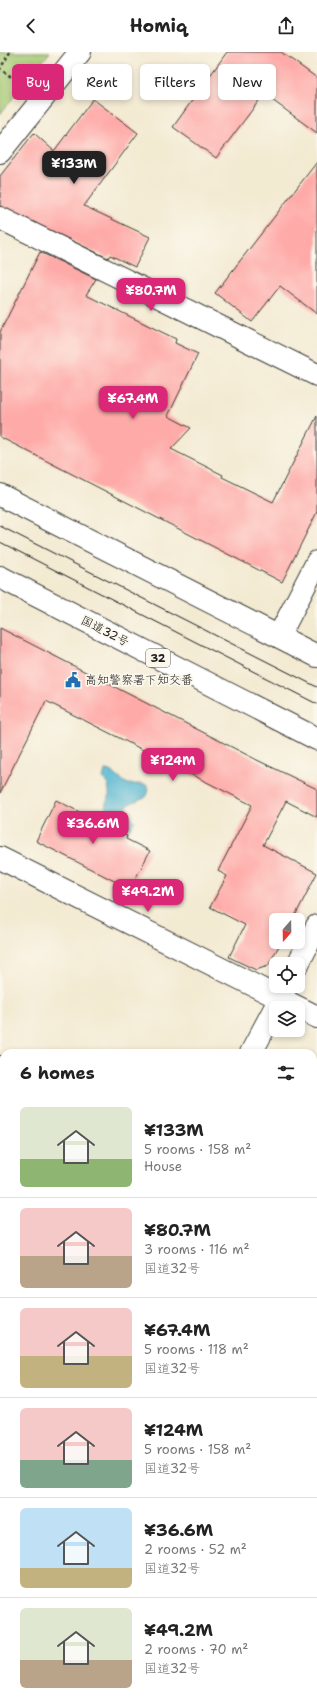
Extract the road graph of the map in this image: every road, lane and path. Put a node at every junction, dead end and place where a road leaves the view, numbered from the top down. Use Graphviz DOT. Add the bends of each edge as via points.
graph roads {
  1 [pos="10,52"];
  2 [pos="80,52"];
  3 [pos="12,78"];
  4 [pos="0,152"];
  5 [pos="0,218"];
  6 [pos="317,376"];
  7 [pos="0,495"];
  8 [pos="317,562"];
  9 [pos="0,577"];
  10 [pos="279,636"];
  11 [pos="317,656"];
  12 [pos="317,739"];
  13 [pos="0,858"];
  14 [pos="317,926"];
  15 [pos="302,957"];
  16 [pos="269,985"];
  17 [pos="283,993"];
  18 [pos="285,993"];
  19 [pos="317,1017"];
  20 [pos="254,1049"];
  1 -- 3 [label="path" via="0,69"];
  2 -- 4 [label="main road"];
  5 -- 6 [label="main road"];
  7 -- 10 [label="main road"];
  8 -- 10 [label="main road"];
  9 -- 12 [label="main road, 国道32号 / 32"];
  10 -- 11 [label="main road"];
  13 -- 16 [label="main road"];
  14 -- 15 [label="main road"];
  17 -- 20 [label="main road"];
  18 -- 19 [label="main road"];
}
